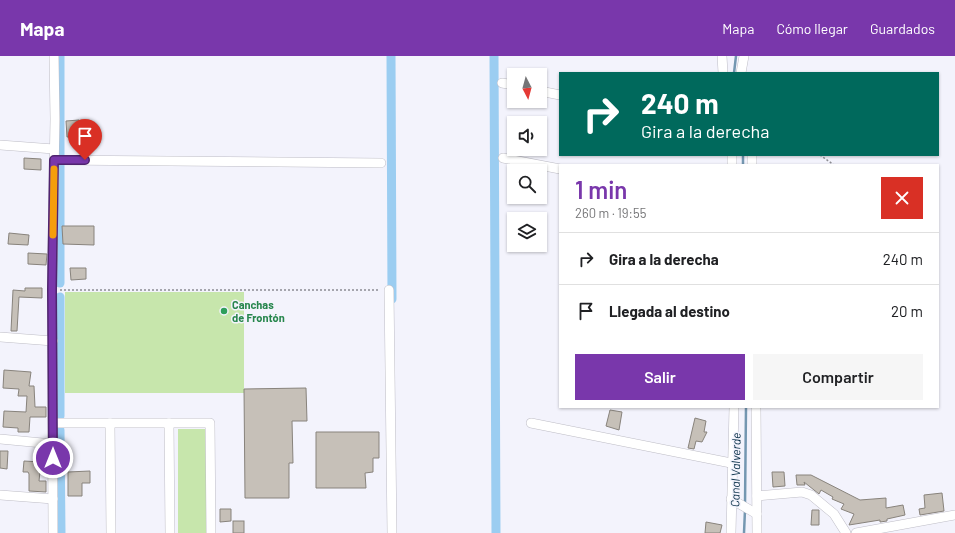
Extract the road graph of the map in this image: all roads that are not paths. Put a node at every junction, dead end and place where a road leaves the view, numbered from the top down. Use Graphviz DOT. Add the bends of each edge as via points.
graph roads {
  1 [pos="54,56"];
  2 [pos="722,56"];
  3 [pos="744,56"];
  4 [pos="723,72"];
  5 [pos="741,72"];
  6 [pos="502,83"];
  7 [pos="507,84"];
  8 [pos="547,92"];
  9 [pos="559,95"];
  10 [pos="0,145"];
  11 [pos="54,149"];
  12 [pos="503,158"];
  13 [pos="54,160"];
  14 [pos="381,163"];
  15 [pos="559,169"];
  16 [pos="389,290"];
  17 [pos="0,337"];
  18 [pos="53,341"];
  19 [pos="734,408"];
  20 [pos="756,408"];
  21 [pos="110,423"];
  22 [pos="169,423"];
  23 [pos="531,423"];
  24 [pos="53,424"];
  25 [pos="0,439"];
  26 [pos="53,444"];
  27 [pos="731,463"];
  28 [pos="0,495"];
  29 [pos="757,496"];
  30 [pos="53,499"];
  31 [pos="731,499"];
  32 [pos="753,512"];
  33 [pos="955,515"];
  34 [pos="848,532"];
  35 [pos="53,533"];
  36 [pos="110,533"];
  37 [pos="170,533"];
  38 [pos="211,533"];
  39 [pos="392,533"];
  40 [pos="731,533"];
  41 [pos="756,533"];
  42 [pos="856,533"];
  1 -- 11 [label="street"];
  2 -- 4 [label="street"];
  3 -- 5 [label="street"];
  6 -- 7 [label="street"];
  8 -- 9 [label="street"];
  10 -- 11 [label="street"];
  11 -- 13 [label="street"];
  12 -- 15 [label="street"];
  13 -- 14 [label="street"];
  13 -- 18 [label="street"];
  16 -- 39 [label="street"];
  17 -- 18 [label="street"];
  18 -- 24 [label="street"];
  19 -- 27 [label="street"];
  20 -- 29 [label="street"];
  21 -- 22 [label="street"];
  21 -- 24 [label="street"];
  21 -- 36 [label="street"];
  22 -- 37 [label="street"];
  22 -- 38 [label="street" via="210,423"];
  23 -- 27 [label="street"];
  24 -- 26 [label="street"];
  25 -- 26 [label="street"];
  26 -- 30 [label="street"];
  27 -- 31 [label="street"];
  28 -- 30 [label="street"];
  29 -- 32 [label="street"];
  29 -- 34 [label="street" via="802,492 811,494 834,514"];
  30 -- 35 [label="street"];
  31 -- 32 [label="street"];
  31 -- 40 [label="street"];
  32 -- 41 [label="street"];
  33 -- 42 [label="street"];
}
